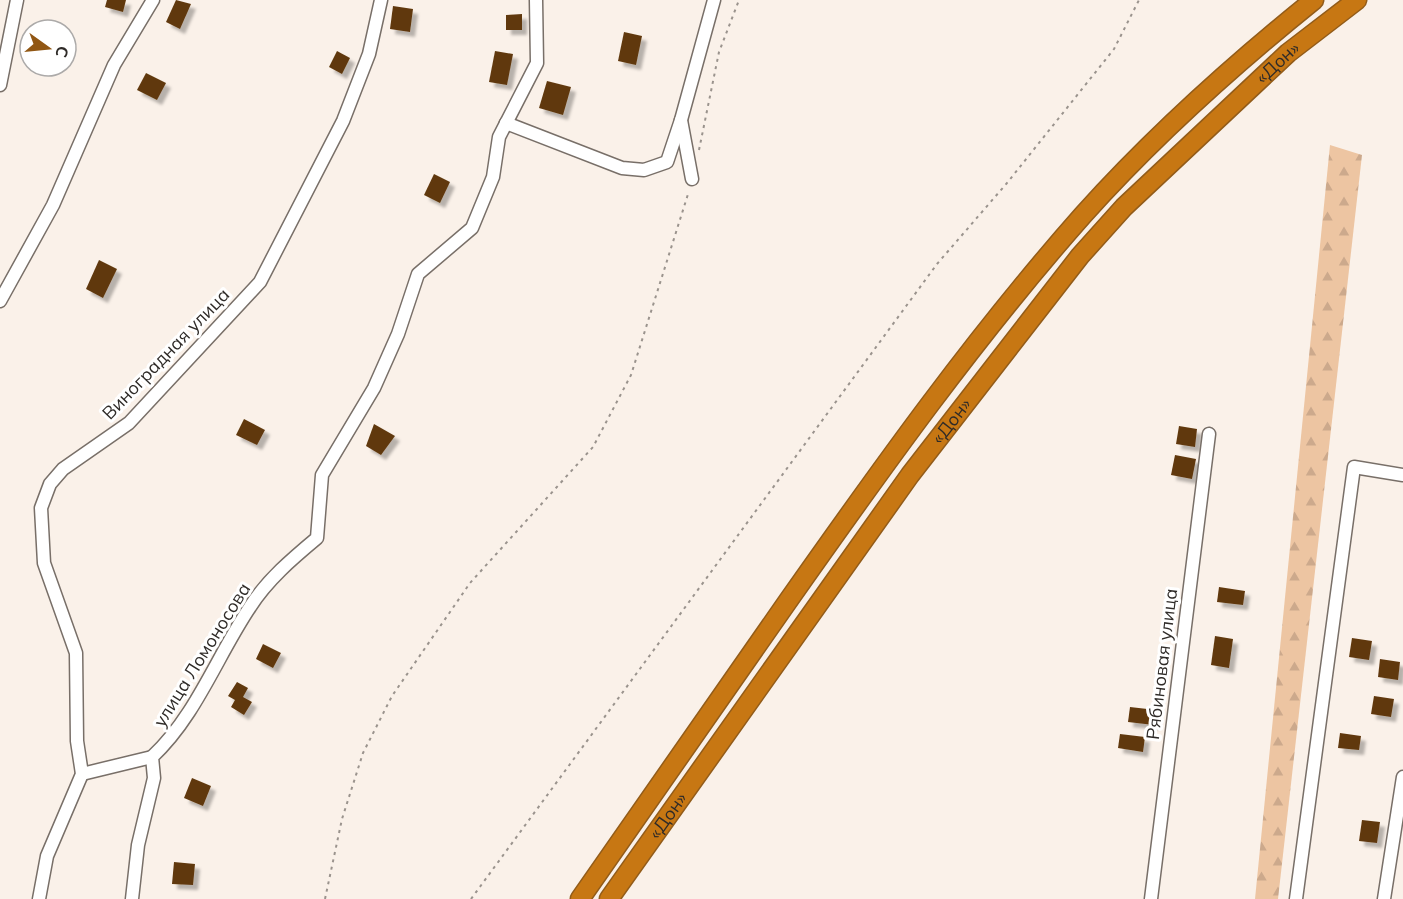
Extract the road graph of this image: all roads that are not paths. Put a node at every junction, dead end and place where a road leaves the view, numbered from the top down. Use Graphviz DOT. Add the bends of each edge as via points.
graph roads {
  1 [pos="17,0"];
  2 [pos="153,0"];
  3 [pos="381,0"];
  4 [pos="536,0"];
  5 [pos="714,0"];
  6 [pos="1314,0"];
  7 [pos="1357,0"];
  8 [pos="0,85"];
  9 [pos="681,120"];
  10 [pos="506,123"];
  11 [pos="692,179"];
  12 [pos="0,301"];
  13 [pos="1209,434"];
  14 [pos="1403,475"];
  15 [pos="152,757"];
  16 [pos="82,774"];
  17 [pos="1403,777"];
  18 [pos="39,899"];
  19 [pos="132,899"];
  20 [pos="580,899"];
  21 [pos="609,899"];
  22 [pos="1151,899"];
  23 [pos="1296,899"];
  24 [pos="1384,899"];
  1 -- 8 [label="street"];
  2 -- 12 [label="street" via="114,66 53,204"];
  3 -- 16 [label="street, Виноградная улица" via="369,54 343,121 260,282 129,423 63,469 47,492 41,508 44,563 75,653 77,741"];
  4 -- 10 [label="street, улица Ломоносова" via="537,63"];
  5 -- 9 [label="street"];
  6 -- 20 [label="highway, «Дон»" via="1160,135 1084,214 1014,296 886,461"];
  7 -- 21 [label="highway, «Дон»" via="1288,53 1124,207 1080,256 910,475"];
  9 -- 10 [label="street" via="667,162 644,170 622,168"];
  9 -- 11 [label="street"];
  10 -- 15 [label="street, улица Ломоносова" via="499,137 493,177 472,228 418,274 374,388 322,475 317,538 287,563 251,605 172,738"];
  13 -- 22 [label="street, Рябиновая улица"];
  14 -- 23 [label="street" via="1354,467"];
  15 -- 16 [label="street"];
  15 -- 19 [label="street" via="154,778 138,845"];
  16 -- 18 [label="street" via="47,856"];
  17 -- 24 [label="street"];
}
